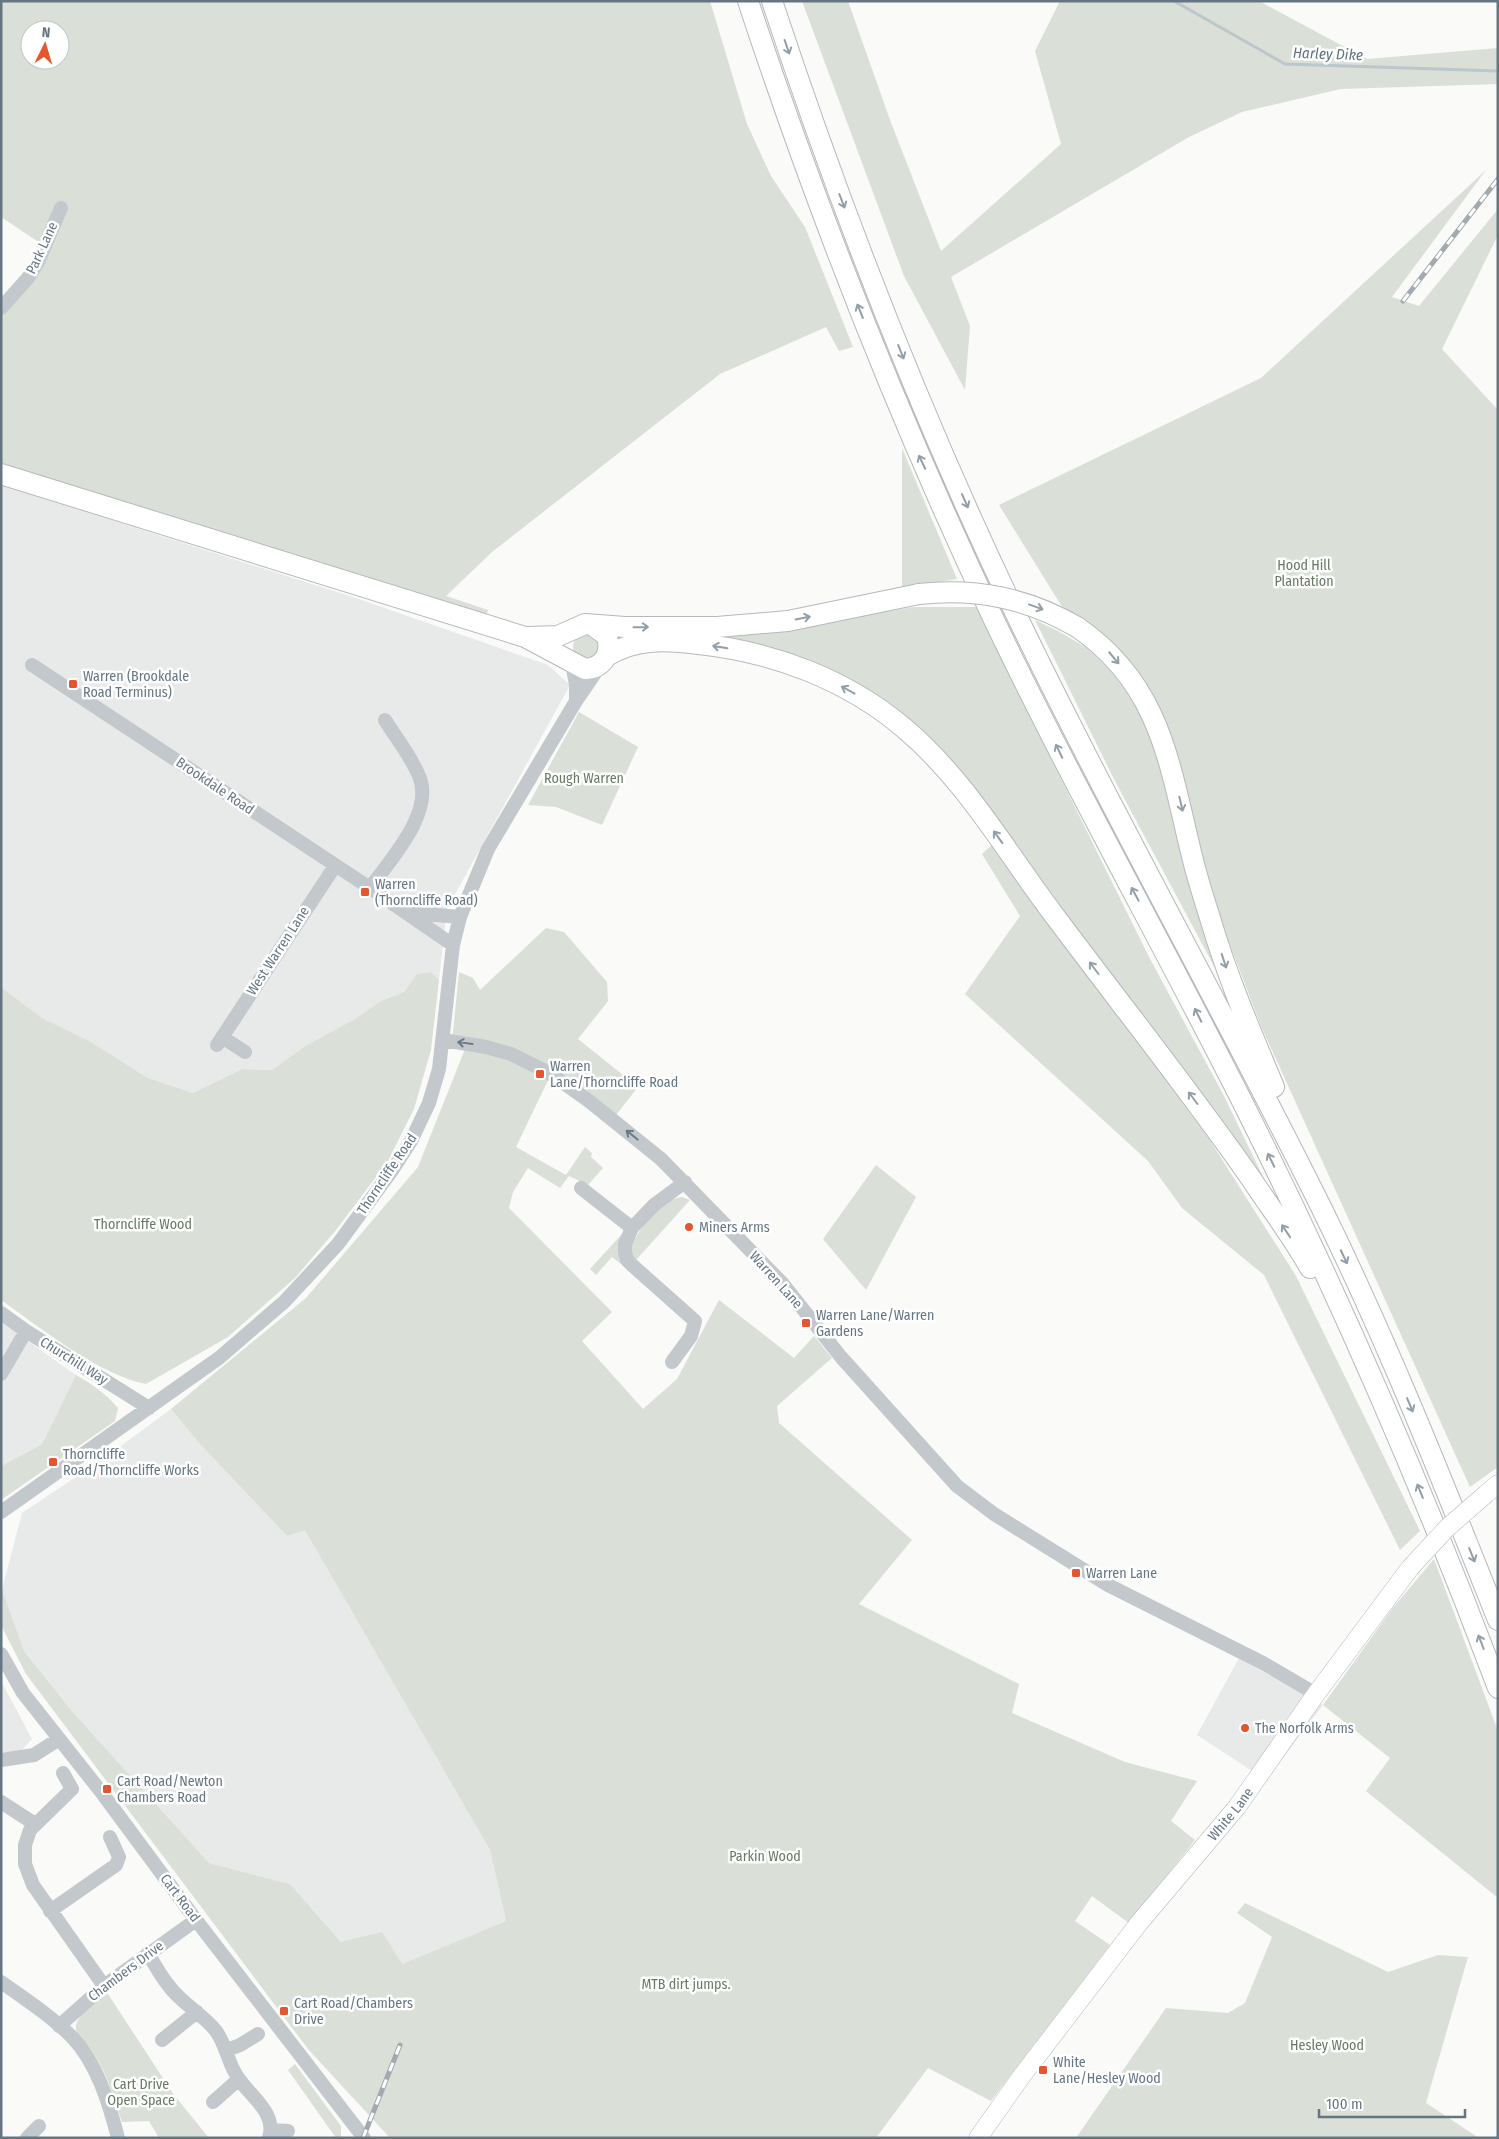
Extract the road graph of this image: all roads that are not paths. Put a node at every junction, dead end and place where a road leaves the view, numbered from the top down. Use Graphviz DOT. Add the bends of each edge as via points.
graph roads {
  1 [pos="748,1"];
  2 [pos="772,1"];
  3 [pos="61,208"];
  4 [pos="1,308"];
  5 [pos="1,474"];
  6 [pos="592,625"];
  7 [pos="570,632"];
  8 [pos="525,637"];
  9 [pos="605,659"];
  10 [pos="571,662"];
  11 [pos="32,665"];
  12 [pos="576,702"];
  13 [pos="385,720"];
  14 [pos="335,866"];
  15 [pos="370,888"];
  16 [pos="398,907"];
  17 [pos="460,917"];
  18 [pos="452,945"];
  19 [pos="443,1040"];
  20 [pos="245,1052"];
  21 [pos="685,1182"];
  22 [pos="581,1188"];
  23 [pos="1324,1212"];
  24 [pos="632,1228"];
  25 [pos="1,1313"];
  26 [pos="26,1331"];
  27 [pos="672,1362"];
  28 [pos="1,1374"];
  29 [pos="149,1408"];
  30 [pos="1385,1411"];
  31 [pos="1492,1489"];
  32 [pos="1,1512"];
  33 [pos="1498,1620"];
  34 [pos="1,1654"];
  35 [pos="1498,1688"];
  36 [pos="1316,1694"];
  37 [pos="59,1739"];
  38 [pos="1,1760"];
  39 [pos="63,1773"];
  40 [pos="1,1802"];
  41 [pos="35,1824"];
  42 [pos="110,1837"];
  43 [pos="50,1911"];
  44 [pos="196,1920"];
  45 [pos="148,1953"];
  46 [pos="1,1983"];
  47 [pos="104,1986"];
  48 [pos="197,2012"];
  49 [pos="59,2026"];
  50 [pos="258,2034"];
  51 [pos="162,2040"];
  52 [pos="227,2050"];
  53 [pos="238,2079"];
  54 [pos="213,2102"];
  55 [pos="40,2126"];
  56 [pos="288,2131"];
  57 [pos="270,2134"];
  58 [pos="27,2138"];
  59 [pos="118,2138"];
  60 [pos="364,2138"];
  61 [pos="978,2138"];
  30 -- 1 [label="highway, one-way" via="1251,1120 1068,770 913,443 840,261"];
  2 -- 23 [label="highway, one-way" via="840,197 880,300 1008,596"];
  3 -- 4 [label="street, Park Lane" via="38,262"];
  5 -- 8 [label="highway"];
  6 -- 7 [label="highway" via="578,626"];
  6 -- 9 [label="highway" via="606,635 609,649"];
  6 -- 23 [label="highway, one-way, bridge" via="717,627 788,620 920,594 957,592 994,594 1040,608 1077,627 1100,644 1134,684 1158,725 1174,774 1194,863 1229,976"];
  7 -- 8 [label="highway" via="550,637"];
  7 -- 10 [label="highway" via="564,646"];
  8 -- 10 [label="highway"];
  9 -- 10 [label="highway" via="594,668 585,669"];
  9 -- 12 [label="street, Thorncliffe Road"];
  30 -- 9 [label="highway, one-way" via="1303,1256 1218,1132 961,787 906,730 873,704 842,686 768,657 711,645 657,641 626,646"];
  10 -- 12 [label="street"];
  11 -- 14 [label="street, Brookdale Road"];
  12 -- 17 [label="street, Thorncliffe Road" via="488,849"];
  13 -- 15 [label="street" via="420,777 423,802 399,847"];
  14 -- 15 [label="street, Brookdale Road"];
  14 -- 20 [label="street, West Warren Lane" via="220,1041"];
  15 -- 16 [label="street, Brookdale Road"];
  16 -- 17 [label="street, Brookdale Road" via="425,914"];
  16 -- 18 [label="street, Brookdale Road"];
  17 -- 18 [label="street, Thorncliffe Road"];
  18 -- 19 [label="street, Thorncliffe Road"];
  21 -- 19 [label="street, Warren Lane, one-way" via="611,1118 551,1074 511,1054"];
  19 -- 29 [label="street, Thorncliffe Road" via="429,1103 411,1141 338,1244 284,1302 219,1358"];
  21 -- 24 [label="street" via="654,1205"];
  21 -- 36 [label="street, Warren Lane" via="783,1284 841,1357 957,1486 994,1514 1108,1585 1263,1663"];
  22 -- 24 [label="street"];
  23 -- 33 [label="highway, one-way" via="1436,1464"];
  24 -- 27 [label="street" via="625,1244 627,1260 695,1321 691,1336"];
  25 -- 26 [label="street, Churchill Way"];
  26 -- 28 [label="street"];
  26 -- 29 [label="street, Churchill Way"];
  29 -- 32 [label="street, Thorncliffe Road"];
  35 -- 30 [label="highway, one-way"];
  31 -- 36 [label="main road, White Lane, bridge" via="1447,1528 1410,1568"];
  34 -- 37 [label="street, Cart Road" via="23,1692"];
  36 -- 61 [label="main road, White Lane" via="1237,1806 1139,1923"];
  37 -- 38 [label="street" via="34,1755"];
  37 -- 44 [label="street, Cart Road"];
  39 -- 41 [label="street" via="71,1785 70,1792"];
  40 -- 41 [label="street"];
  41 -- 43 [label="street" via="25,1844 25,1864 33,1885"];
  42 -- 43 [label="street" via="119,1857 116,1865"];
  43 -- 47 [label="street"];
  44 -- 45 [label="street, Chambers Drive"];
  44 -- 60 [label="street, Cart Road"];
  45 -- 47 [label="street, Chambers Drive"];
  45 -- 48 [label="street" via="171,1989"];
  46 -- 49 [label="street"];
  47 -- 49 [label="street, Chambers Drive"];
  48 -- 51 [label="street"];
  48 -- 52 [label="street" via="216,2032"];
  49 -- 59 [label="street" via="83,2051 95,2072"];
  50 -- 52 [label="street"];
  52 -- 53 [label="street"];
  53 -- 54 [label="street"];
  53 -- 57 [label="street" via="261,2105"];
  55 -- 58 [label="street"];
  56 -- 57 [label="street"];
}
